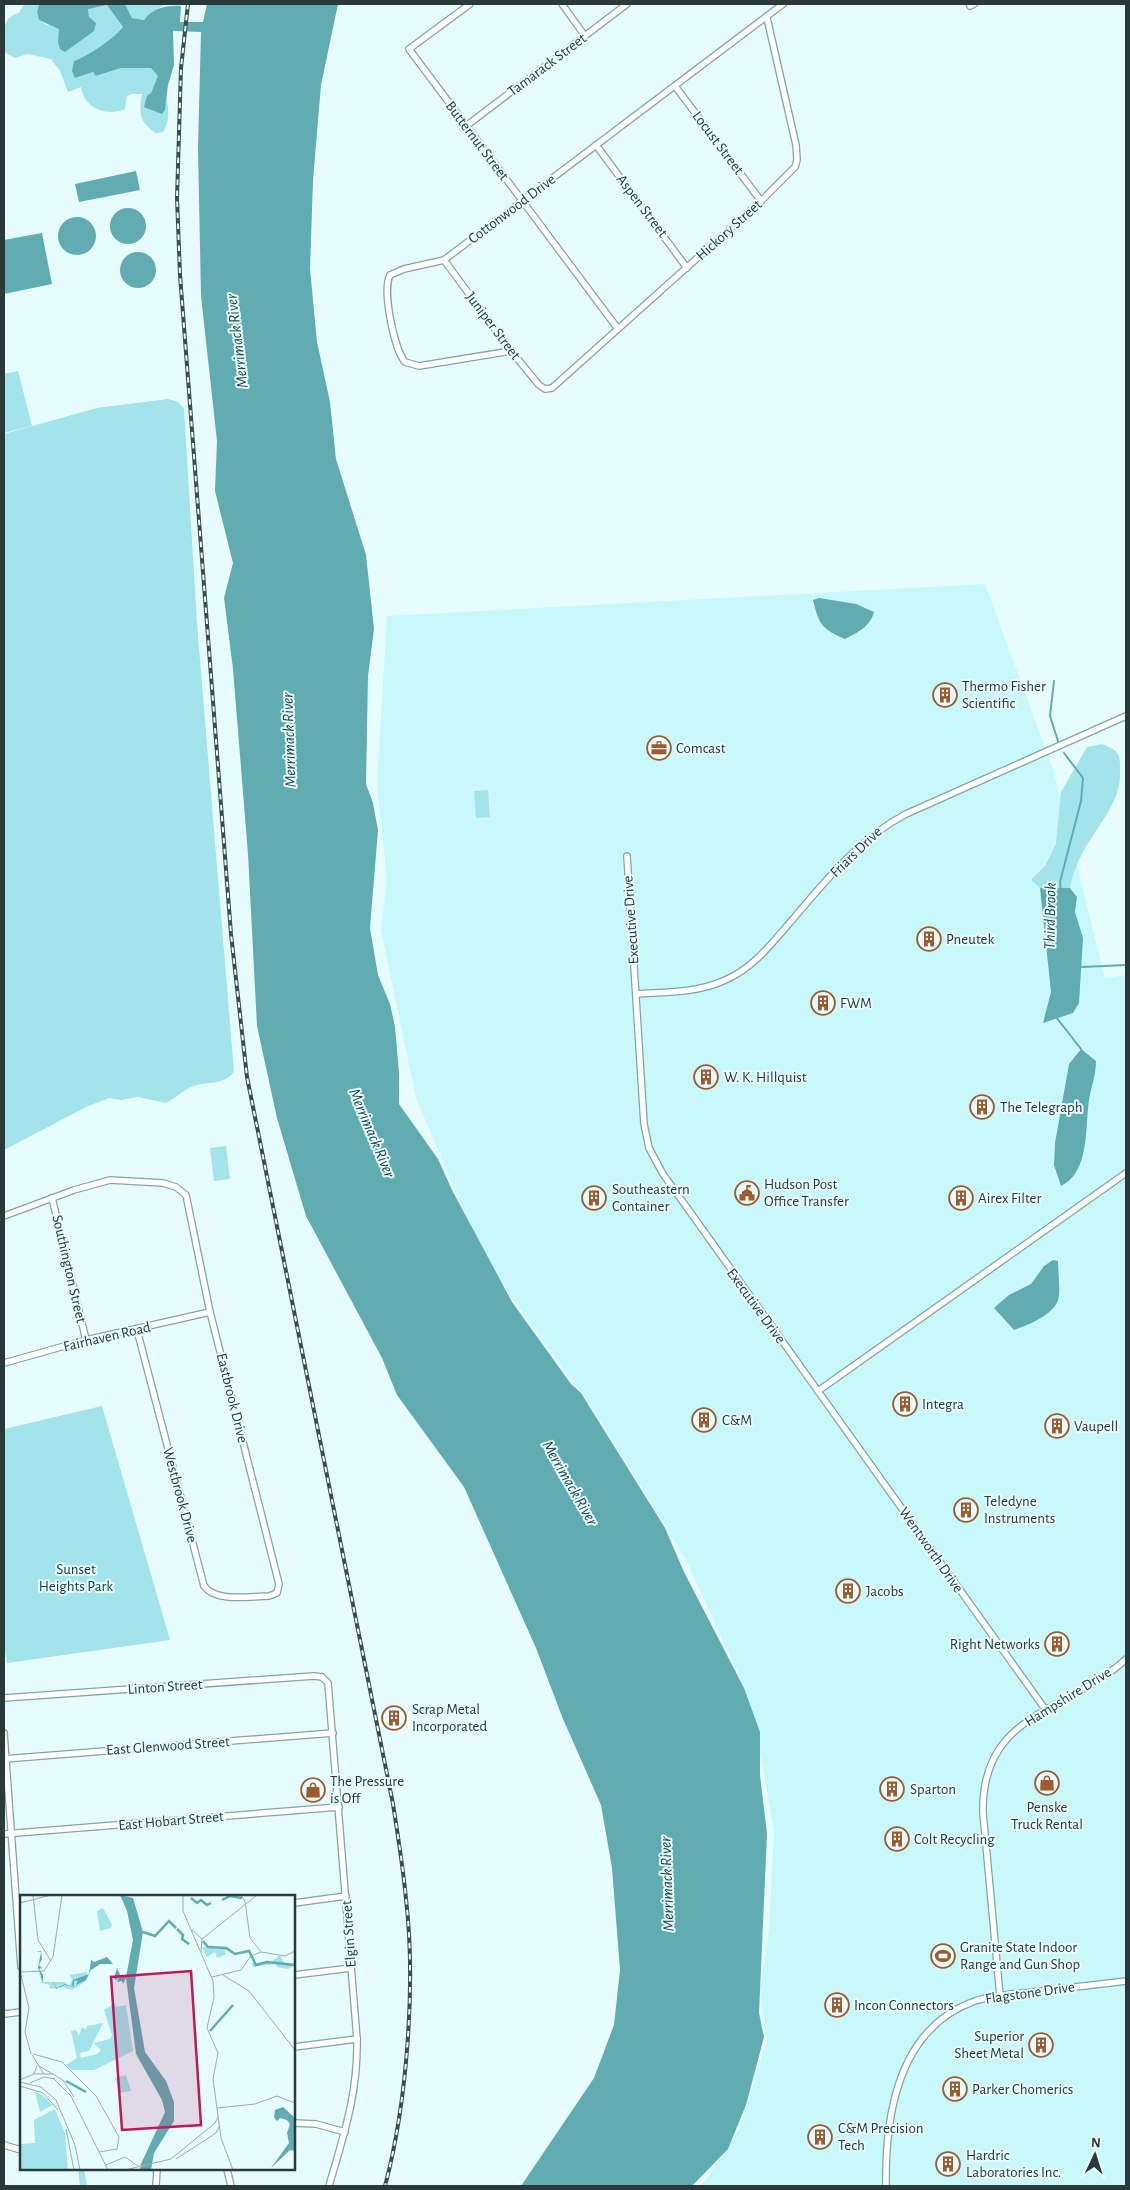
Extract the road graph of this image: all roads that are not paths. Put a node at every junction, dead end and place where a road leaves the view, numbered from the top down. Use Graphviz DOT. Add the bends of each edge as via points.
graph roads {
  1 [pos="470,4"];
  2 [pos="562,4"];
  3 [pos="628,4"];
  4 [pos="783,4"];
  5 [pos="767,18"];
  6 [pos="585,36"];
  7 [pos="675,86"];
  8 [pos="466,126"];
  9 [pos="596,145"];
  10 [pos="523,201"];
  11 [pos="762,201"];
  12 [pos="444,260"];
  13 [pos="687,268"];
  14 [pos="618,329"];
  15 [pos="511,351"];
  16 [pos="545,389"];
  17 [pos="1126,716"];
  18 [pos="627,856"];
  19 [pos="637,994"];
  20 [pos="1126,1172"];
  21 [pos="52,1198"];
  22 [pos="4,1216"];
  23 [pos="210,1312"];
  24 [pos="137,1330"];
  25 [pos="86,1340"];
  26 [pos="4,1362"];
  27 [pos="818,1392"];
  28 [pos="277,1593"];
  29 [pos="1126,1659"];
  30 [pos="326,1679"];
  31 [pos="4,1698"];
  32 [pos="1045,1709"];
  33 [pos="4,1732"];
  34 [pos="333,1734"];
  35 [pos="5,1759"];
  36 [pos="339,1807"];
  37 [pos="4,1834"];
  38 [pos="11,1834"];
  39 [pos="346,1896"];
  40 [pos="295,1903"];
  41 [pos="20,1939"];
  42 [pos="351,1968"];
  43 [pos="295,1975"];
  44 [pos="1126,1981"];
  45 [pos="1000,1996"];
  46 [pos="20,2012"];
  47 [pos="4,2014"];
  48 [pos="357,2039"];
  49 [pos="295,2047"];
  50 [pos="295,2123"];
  51 [pos="345,2132"];
  52 [pos="4,2146"];
  53 [pos="20,2150"];
  54 [pos="157,2170"];
  55 [pos="227,2170"];
  56 [pos="156,2186"];
  57 [pos="231,2186"];
  58 [pos="329,2186"];
  59 [pos="886,2186"];
  1 -- 8 [label="street, Butternut Street" via="408,49"];
  2 -- 6 [label="street"];
  3 -- 6 [label="street, Tamarack Street"];
  4 -- 5 [label="street, Cottonwood Drive"];
  5 -- 7 [label="street, Cottonwood Drive"];
  5 -- 11 [label="street, Hickory Street" via="797,160 790,173"];
  6 -- 8 [label="street, Tamarack Street"];
  7 -- 9 [label="street, Cottonwood Drive"];
  7 -- 11 [label="street, Locust Street"];
  8 -- 10 [label="street, Butternut Street"];
  9 -- 10 [label="street, Cottonwood Drive"];
  9 -- 13 [label="street, Aspen Street"];
  10 -- 12 [label="street, Cottonwood Drive"];
  10 -- 14 [label="street, Butternut Street"];
  11 -- 13 [label="street, Hickory Street"];
  12 -- 15 [label="street, Juniper Street"];
  12 -- 15 [label="street, Cottonwood Drive" via="397,271 386,282 400,356 405,362 419,366"];
  13 -- 14 [label="street, Hickory Street"];
  14 -- 16 [label="street, Hickory Street" via="552,388"];
  15 -- 16 [label="street, Juniper Street"];
  17 -- 19 [label="street, Friars Drive" via="880,828 846,860 759,957 730,978 700,988"];
  18 -- 19 [label="street, Executive Drive"];
  19 -- 27 [label="street, Executive Drive" via="644,1124 651,1154 685,1207"];
  20 -- 27 [label="street"];
  21 -- 22 [label="street"];
  21 -- 23 [label="street, Eastbrook Drive" via="110,1180 170,1184 182,1190 189,1201"];
  21 -- 25 [label="street, Southington Street"];
  23 -- 24 [label="street, Fairhaven Road"];
  23 -- 28 [label="street, Eastbrook Drive" via="280,1584"];
  24 -- 25 [label="street, Fairhaven Road"];
  24 -- 28 [label="street, Westbrook Drive" via="204,1586 219,1596 269,1596"];
  25 -- 26 [label="street, Fairhaven Road"];
  27 -- 32 [label="street, Wentworth Drive"];
  29 -- 32 [label="street, Hampshire Drive" via="1097,1680"];
  30 -- 31 [label="street, Linton Street" via="314,1676"];
  30 -- 34 [label="street, Elgin Street"];
  32 -- 45 [label="street, Hampshire Drive" via="1003,1742 984,1783 983,1813"];
  33 -- 35 [label="street"];
  34 -- 35 [label="street, East Glenwood Street"];
  34 -- 36 [label="street, Elgin Street"];
  35 -- 38 [label="street"];
  36 -- 38 [label="street, East Hobart Street"];
  36 -- 39 [label="street, Elgin Street"];
  37 -- 38 [label="street, East Hobart Street"];
  38 -- 41 [label="street"];
  39 -- 40 [label="street"];
  39 -- 42 [label="street, Elgin Street"];
  42 -- 43 [label="street"];
  42 -- 48 [label="street, Elgin Street"];
  44 -- 45 [label="street, Flagstone Drive"];
  45 -- 59 [label="street, Flagstone Drive" via="976,2001 949,2014 926,2034 908,2058 897,2086 890,2119"];
  46 -- 47 [label="street"];
  48 -- 49 [label="street"];
  48 -- 51 [label="street, Elgin Street" via="356,2090"];
  50 -- 51 [label="street" via="316,2124"];
  51 -- 58 [label="street, Elgin Street"];
  52 -- 53 [label="street"];
  54 -- 56 [label="street"];
  55 -- 57 [label="street"];
}
